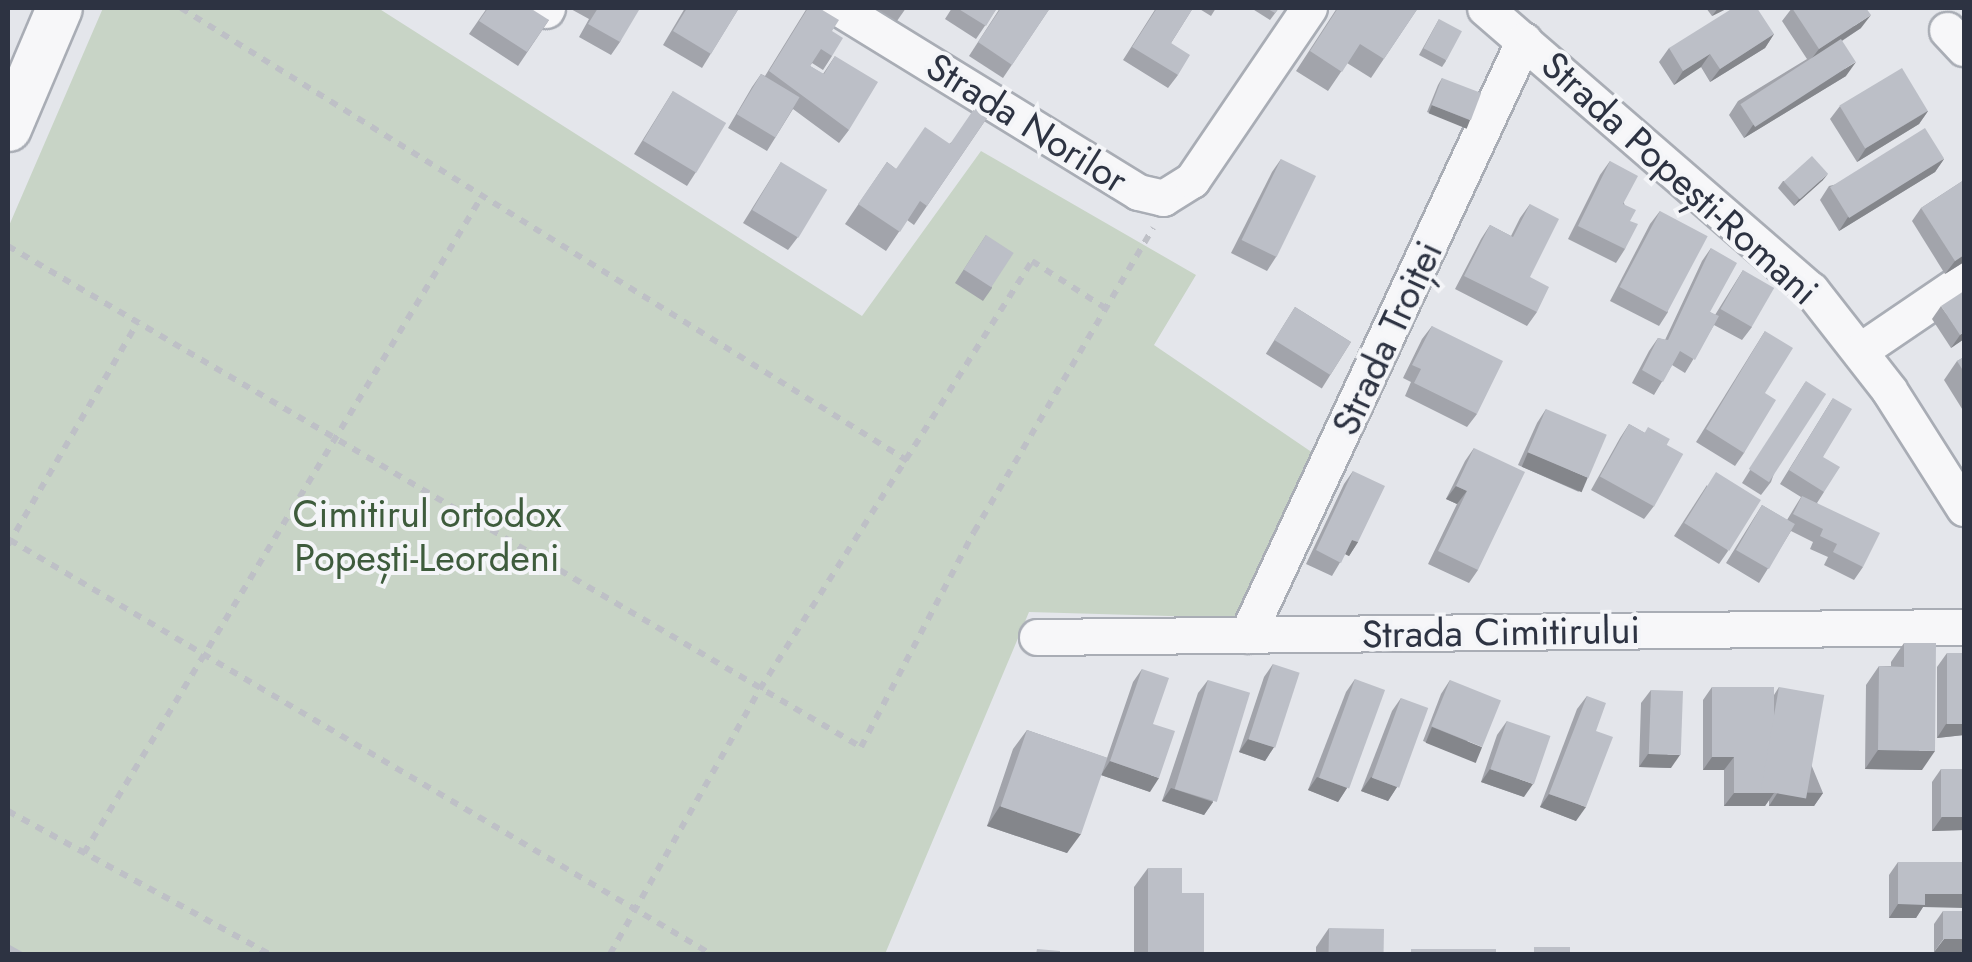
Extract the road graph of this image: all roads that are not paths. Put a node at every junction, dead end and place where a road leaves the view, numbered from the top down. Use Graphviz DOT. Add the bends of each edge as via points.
graph roads {
  1 [pos="59,8"];
  2 [pos="839,8"];
  3 [pos="1308,8"];
  4 [pos="1485,8"];
  5 [pos="1524,40"];
  6 [pos="8,128"];
  7 [pos="1964,280"];
  8 [pos="1860,350"];
  9 [pos="1964,508"];
  10 [pos="1964,627"];
  11 [pos="1247,635"];
  12 [pos="1037,637"];
  1 -- 6 [label="street"];
  2 -- 3 [label="street, Strada Norilor" via="1138,192 1164,198 1192,180"];
  4 -- 5 [label="street, Strada Popești-Romani"];
  5 -- 8 [label="street, Strada Popești-Romani" via="1783,261"];
  5 -- 11 [label="street, Strada Troiței"];
  7 -- 8 [label="street"];
  8 -- 9 [label="street, Strada Popești-Romani"];
  10 -- 11 [label="street, Strada Cimitirului"];
  11 -- 12 [label="street, Strada Cimitirului"];
}
